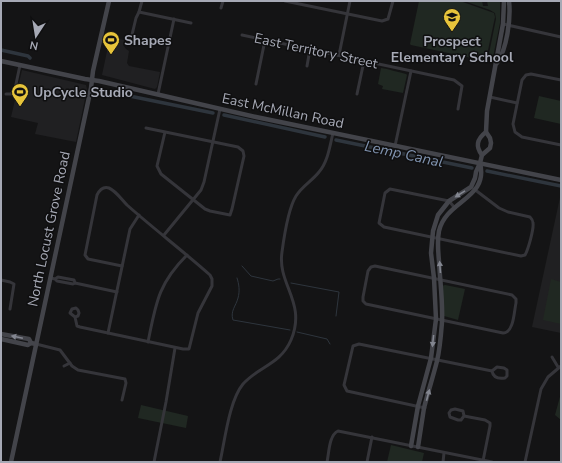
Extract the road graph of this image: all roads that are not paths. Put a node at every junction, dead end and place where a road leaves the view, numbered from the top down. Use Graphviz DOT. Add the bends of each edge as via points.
graph roads {
  1 [pos="109,1"];
  2 [pos="142,1"];
  3 [pos="223,1"];
  4 [pos="285,1"];
  5 [pos="307,1"];
  6 [pos="350,1"];
  7 [pos="393,1"];
  8 [pos="504,1"];
  9 [pos="509,1"];
  10 [pos="306,5"];
  11 [pos="221,8"];
  12 [pos="139,12"];
  13 [pos="348,14"];
  14 [pos="174,20"];
  15 [pos="191,23"];
  16 [pos="503,24"];
  17 [pos="508,25"];
  18 [pos="242,35"];
  19 [pos="561,37"];
  20 [pos="265,40"];
  21 [pos="130,44"];
  22 [pos="310,49"];
  23 [pos="339,55"];
  24 [pos="364,60"];
  25 [pos="1,61"];
  26 [pos="497,63"];
  27 [pos="20,65"];
  28 [pos="307,66"];
  29 [pos="411,70"];
  30 [pos="92,80"];
  31 [pos="561,80"];
  32 [pos="256,84"];
  33 [pos="6,94"];
  34 [pos="158,94"];
  35 [pos="357,94"];
  36 [pos="490,97"];
  37 [pos="517,103"];
  38 [pos="220,109"];
  39 [pos="458,109"];
  40 [pos="146,128"];
  41 [pos="165,132"];
  42 [pos="486,132"];
  43 [pos="332,133"];
  44 [pos="213,142"];
  45 [pos="561,144"];
  46 [pos="395,146"];
  47 [pos="482,155"];
  48 [pos="480,163"];
  49 [pos="561,180"];
  50 [pos="471,186"];
  51 [pos="476,190"];
  52 [pos="193,200"];
  53 [pos="449,201"];
  54 [pos="454,207"];
  55 [pos="139,215"];
  56 [pos="164,236"];
  57 [pos="432,237"];
  58 [pos="438,239"];
  59 [pos="187,254"];
  60 [pos="122,266"];
  61 [pos="53,278"];
  62 [pos="434,278"];
  63 [pos="1,280"];
  64 [pos="440,280"];
  65 [pos="117,292"];
  66 [pos="10,309"];
  67 [pos="75,317"];
  68 [pos="436,319"];
  69 [pos="442,321"];
  70 [pos="108,333"];
  71 [pos="1,334"];
  72 [pos="1,339"];
  73 [pos="31,342"];
  74 [pos="148,342"];
  75 [pos="36,344"];
  76 [pos="175,348"];
  77 [pos="552,357"];
  78 [pos="431,358"];
  79 [pos="438,360"];
  80 [pos="70,363"];
  81 [pos="64,366"];
  82 [pos="560,366"];
  83 [pos="492,371"];
  84 [pos="122,400"];
  85 [pos="418,406"];
  86 [pos="425,408"];
  87 [pos="464,416"];
  88 [pos="372,437"];
  89 [pos="411,446"];
  90 [pos="418,447"];
  91 [pos="444,453"];
  92 [pos="483,461"];
  93 [pos="11,462"];
  94 [pos="154,462"];
  95 [pos="220,462"];
  96 [pos="327,462"];
  97 [pos="367,462"];
  98 [pos="443,462"];
  99 [pos="492,462"];
  100 [pos="525,462"];
  1 -- 30 [label="main road, North Locust Grove Road"];
  2 -- 12 [label="street"];
  3 -- 11 [label="street"];
  4 -- 10 [label="street"];
  5 -- 10 [label="street"];
  6 -- 13 [label="street"];
  7 -- 13 [label="street" via="386,20"];
  8 -- 16 [label="main road"];
  9 -- 17 [label="main road"];
  10 -- 13 [label="street"];
  12 -- 14 [label="street"];
  12 -- 21 [label="street"];
  13 -- 23 [label="street"];
  14 -- 15 [label="street"];
  14 -- 34 [label="street"];
  16 -- 17 [label="street"];
  16 -- 26 [label="main road" via="496,55"];
  17 -- 19 [label="street"];
  17 -- 26 [label="main road" via="501,57"];
  18 -- 20 [label="street, East Territory Street"];
  20 -- 22 [label="street, East Territory Street"];
  20 -- 32 [label="street"];
  22 -- 23 [label="street, East Territory Street"];
  22 -- 28 [label="street"];
  23 -- 24 [label="street, East Territory Street"];
  24 -- 29 [label="street, East Territory Street"];
  24 -- 35 [label="street"];
  25 -- 27 [label="main road, East McMillan Road"];
  26 -- 36 [label="main road"];
  27 -- 30 [label="main road, East McMillan Road"];
  27 -- 33 [label="street" via="15,89 11,94"];
  29 -- 39 [label="street, East Territory Street" via="454,80 460,84 462,90"];
  29 -- 46 [label="street"];
  30 -- 34 [label="main road, East McMillan Road"];
  30 -- 61 [label="main road, North Locust Grove Road"];
  31 -- 37 [label="street" via="526,75 522,80"];
  34 -- 38 [label="main road, East McMillan Road"];
  36 -- 37 [label="street"];
  36 -- 42 [label="main road"];
  37 -- 45 [label="street" via="513,124 515,132 522,137"];
  38 -- 43 [label="main road, East McMillan Road"];
  38 -- 44 [label="street"];
  40 -- 41 [label="street"];
  41 -- 44 [label="street"];
  41 -- 52 [label="street" via="158,170"];
  42 -- 47 [label="main road" via="478,144 478,150"];
  42 -- 47 [label="main road" via="491,143 490,148"];
  43 -- 46 [label="main road, East McMillan Road"];
  43 -- 95 [label="street" via="322,169 299,192 292,204 282,249 281,267 295,308 296,323 293,334 288,347 280,357 248,379 239,390 234,400"];
  44 -- 52 [label="street" via="204,182"];
  44 -- 52 [label="street" via="238,147 243,151 230,215 210,211"];
  46 -- 48 [label="main road, East McMillan Road"];
  47 -- 48 [label="main road"];
  48 -- 49 [label="main road, East McMillan Road"];
  48 -- 50 [label="main road"];
  48 -- 51 [label="main road" via="482,177"];
  50 -- 51 [label="street"];
  50 -- 53 [label="main road, one-way"];
  51 -- 54 [label="main road"];
  51 -- 58 [label="street" via="499,208 530,217 533,224 525,255"];
  52 -- 56 [label="street"];
  53 -- 54 [label="street"];
  53 -- 57 [label="main road" via="438,215"];
  53 -- 57 [label="street" via="392,189 385,193 380,225 384,228"];
  54 -- 58 [label="main road" via="444,220"];
  55 -- 56 [label="street"];
  55 -- 60 [label="street" via="130,229"];
  55 -- 60 [label="street" via="109,188 103,188 97,195 86,257"];
  56 -- 59 [label="street"];
  57 -- 58 [label="street"];
  57 -- 62 [label="main road"];
  64 -- 58 [label="main road, one-way"];
  59 -- 74 [label="street" via="164,284 157,301"];
  59 -- 76 [label="street" via="210,275 212,286 196,317 189,349"];
  60 -- 65 [label="street"];
  61 -- 65 [label="street" via="57,281"];
  61 -- 75 [label="main road, North Locust Grove Road"];
  62 -- 64 [label="street"];
  62 -- 68 [label="main road"];
  62 -- 68 [label="street" via="371,267 363,297 364,303 370,306"];
  63 -- 66 [label="street" via="14,284"];
  64 -- 69 [label="main road"];
  64 -- 69 [label="street" via="512,295 515,296 516,303 508,332"];
  65 -- 70 [label="street"];
  67 -- 70 [label="street" via="80,327"];
  68 -- 69 [label="street"];
  68 -- 78 [label="main road, one-way"];
  69 -- 79 [label="main road"];
  70 -- 74 [label="street"];
  73 -- 71 [label="main road, one-way" via="29,339"];
  72 -- 73 [label="main road" via="28,345"];
  73 -- 75 [label="main road"];
  74 -- 76 [label="street"];
  75 -- 80 [label="street" via="60,350"];
  75 -- 93 [label="main road, North Locust Grove Road"];
  76 -- 94 [label="street"];
  77 -- 82 [label="street"];
  78 -- 79 [label="street"];
  78 -- 85 [label="main road"];
  78 -- 85 [label="street" via="359,344 351,350 344,389 348,392"];
  79 -- 83 [label="street"];
  86 -- 79 [label="main road, one-way"];
  80 -- 81 [label="street"];
  80 -- 84 [label="street" via="78,370 125,379"];
  82 -- 100 [label="street" via="548,377 541,389"];
  83 -- 83 [label="street" via="494,376 502,379 508,373 504,368 497,367"];
  85 -- 86 [label="street"];
  85 -- 89 [label="main road"];
  86 -- 90 [label="main road"];
  87 -- 87 [label="street" via="458,420 450,417 449,413 455,409 463,411"];
  87 -- 92 [label="street" via="485,420 490,424"];
  88 -- 89 [label="street"];
  88 -- 96 [label="street" via="335,432"];
  88 -- 97 [label="street"];
  89 -- 90 [label="street"];
  90 -- 91 [label="street"];
  91 -- 92 [label="street"];
  91 -- 98 [label="street"];
  92 -- 99 [label="street"];
}
